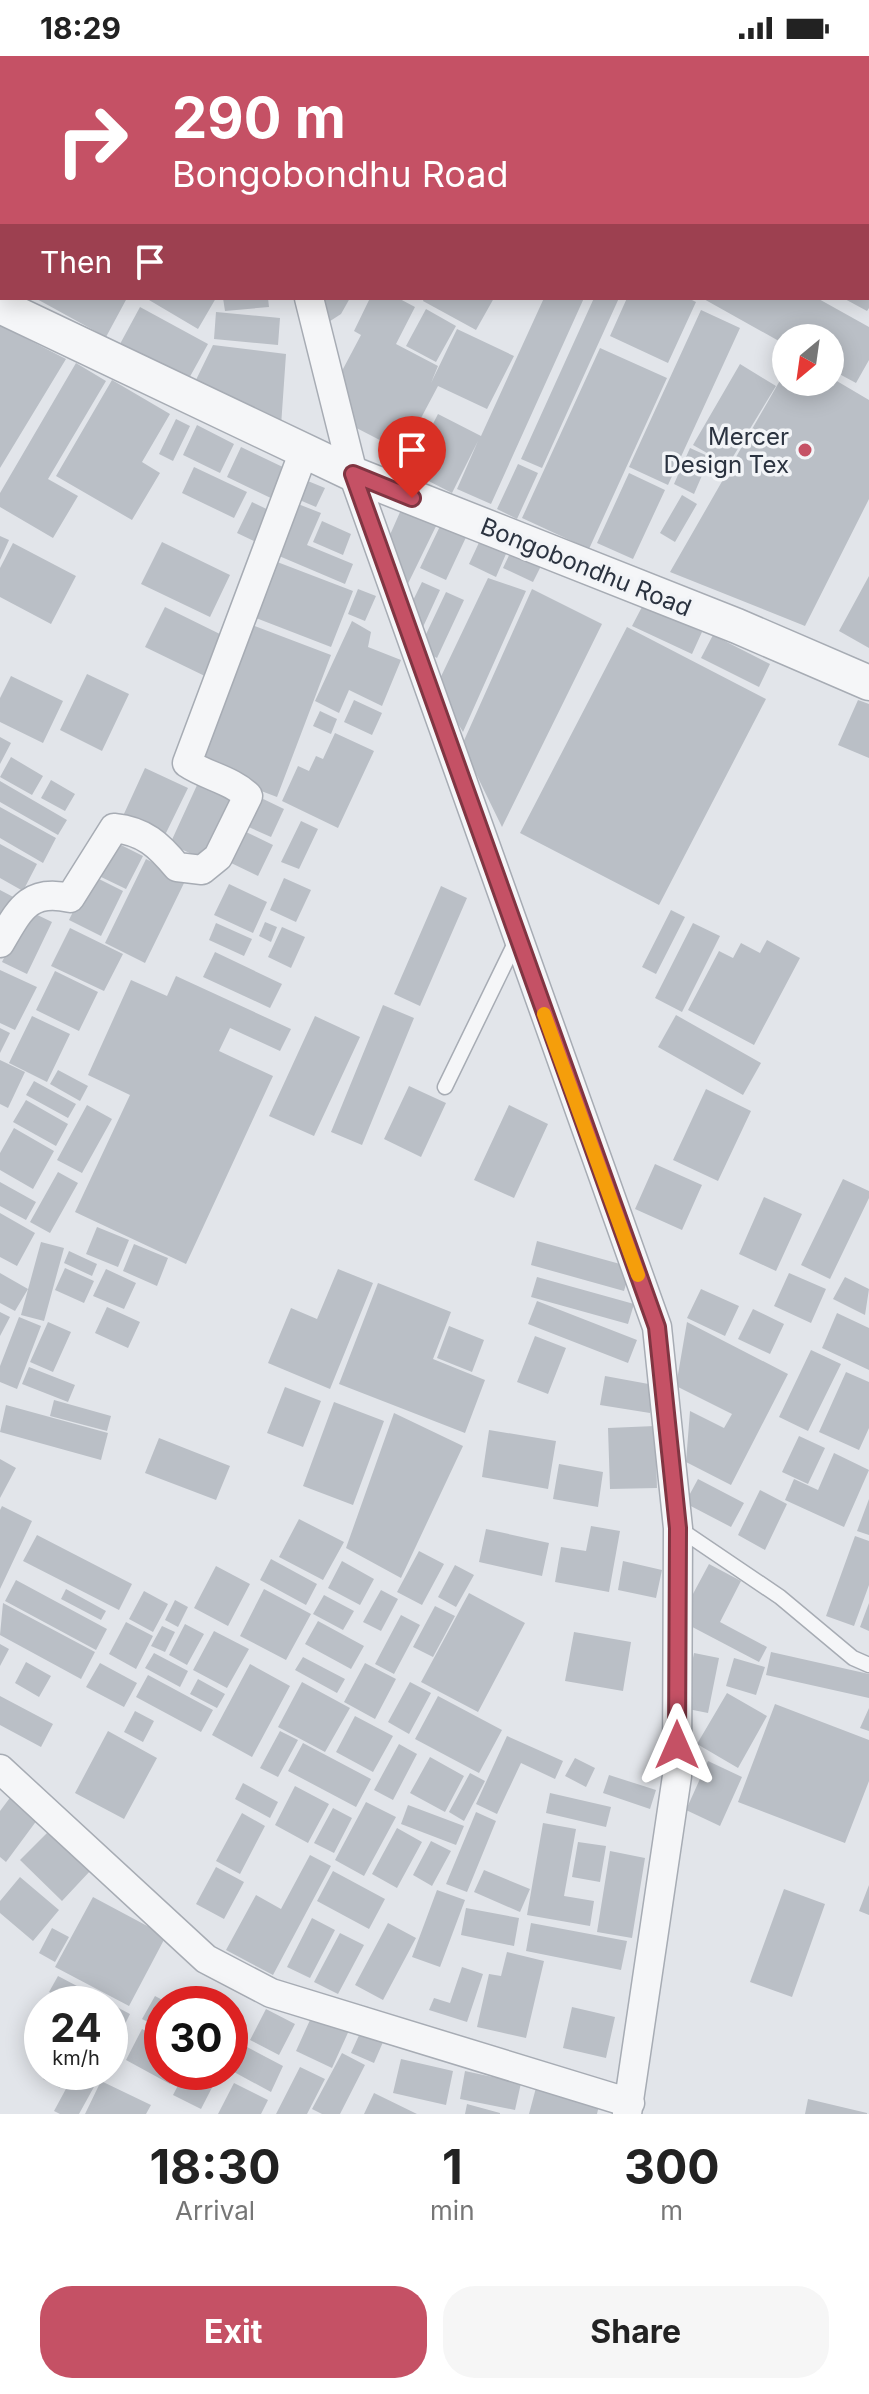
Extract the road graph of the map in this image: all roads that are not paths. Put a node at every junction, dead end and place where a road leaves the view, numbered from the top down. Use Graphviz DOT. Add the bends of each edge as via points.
graph roads {
  1 [pos="310,300"];
  2 [pos="0,306"];
  3 [pos="304,451"];
  4 [pos="353,474"];
  5 [pos="869,683"];
  6 [pos="517,938"];
  7 [pos="0,943"];
  8 [pos="445,1087"];
  9 [pos="678,1528"];
  10 [pos="869,1665"];
  11 [pos="0,1769"];
  12 [pos="628,2108"];
  1 -- 4 [label="street"];
  2 -- 3 [label="street, Bongobondhu Road"];
  3 -- 4 [label="street, Bongobondhu Road"];
  3 -- 7 [label="street" via="187,763 248,796 218,857 202,870 177,867 155,841 114,828 70,898 52,893 23,905"];
  4 -- 5 [label="street, Bongobondhu Road"];
  4 -- 6 [label="street"];
  6 -- 8 [label="lane"];
  6 -- 9 [label="street" via="657,1327"];
  9 -- 10 [label="lane"];
  9 -- 12 [label="street" via="677,1776"];
  11 -- 12 [label="street" via="206,1959 271,1993"];
}
